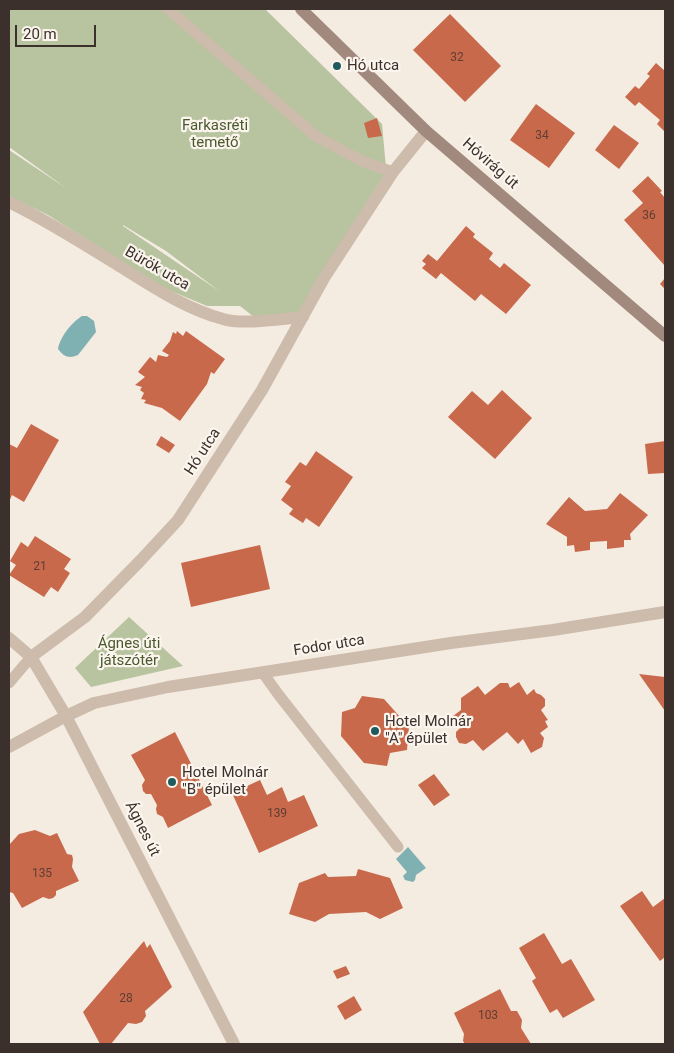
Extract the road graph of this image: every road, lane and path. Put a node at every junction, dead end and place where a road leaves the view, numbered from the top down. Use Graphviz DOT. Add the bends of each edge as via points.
graph roads {
  1 [pos="168,9"];
  2 [pos="300,9"];
  3 [pos="426,131"];
  4 [pos="393,172"];
  5 [pos="9,202"];
  6 [pos="302,317"];
  7 [pos="665,336"];
  8 [pos="665,612"];
  9 [pos="9,638"];
  10 [pos="31,657"];
  11 [pos="263,673"];
  12 [pos="9,683"];
  13 [pos="66,716"];
  14 [pos="9,747"];
  15 [pos="398,847"];
  16 [pos="234,1044"];
  1 -- 4 [label="lane" via="317,137 362,161"];
  2 -- 3 [label="street, Hóvirág út"];
  3 -- 4 [label="street, Hó utca"];
  3 -- 7 [label="street, Hóvirág út"];
  4 -- 6 [label="street, Hó utca"];
  5 -- 6 [label="street, Bürök utca" via="44,219 154,288 193,308 224,320"];
  6 -- 10 [label="street, Hó utca" via="262,390 178,520 85,617"];
  8 -- 11 [label="street, Fodor utca"];
  9 -- 10 [label="street, Ágnes út"];
  10 -- 12 [label="lane"];
  10 -- 13 [label="street, Ágnes út"];
  11 -- 13 [label="street, Fodor utca" via="94,703"];
  11 -- 15 [label="lane"];
  13 -- 14 [label="street, Fodor utca"];
  13 -- 16 [label="street, Ágnes út"];
}
